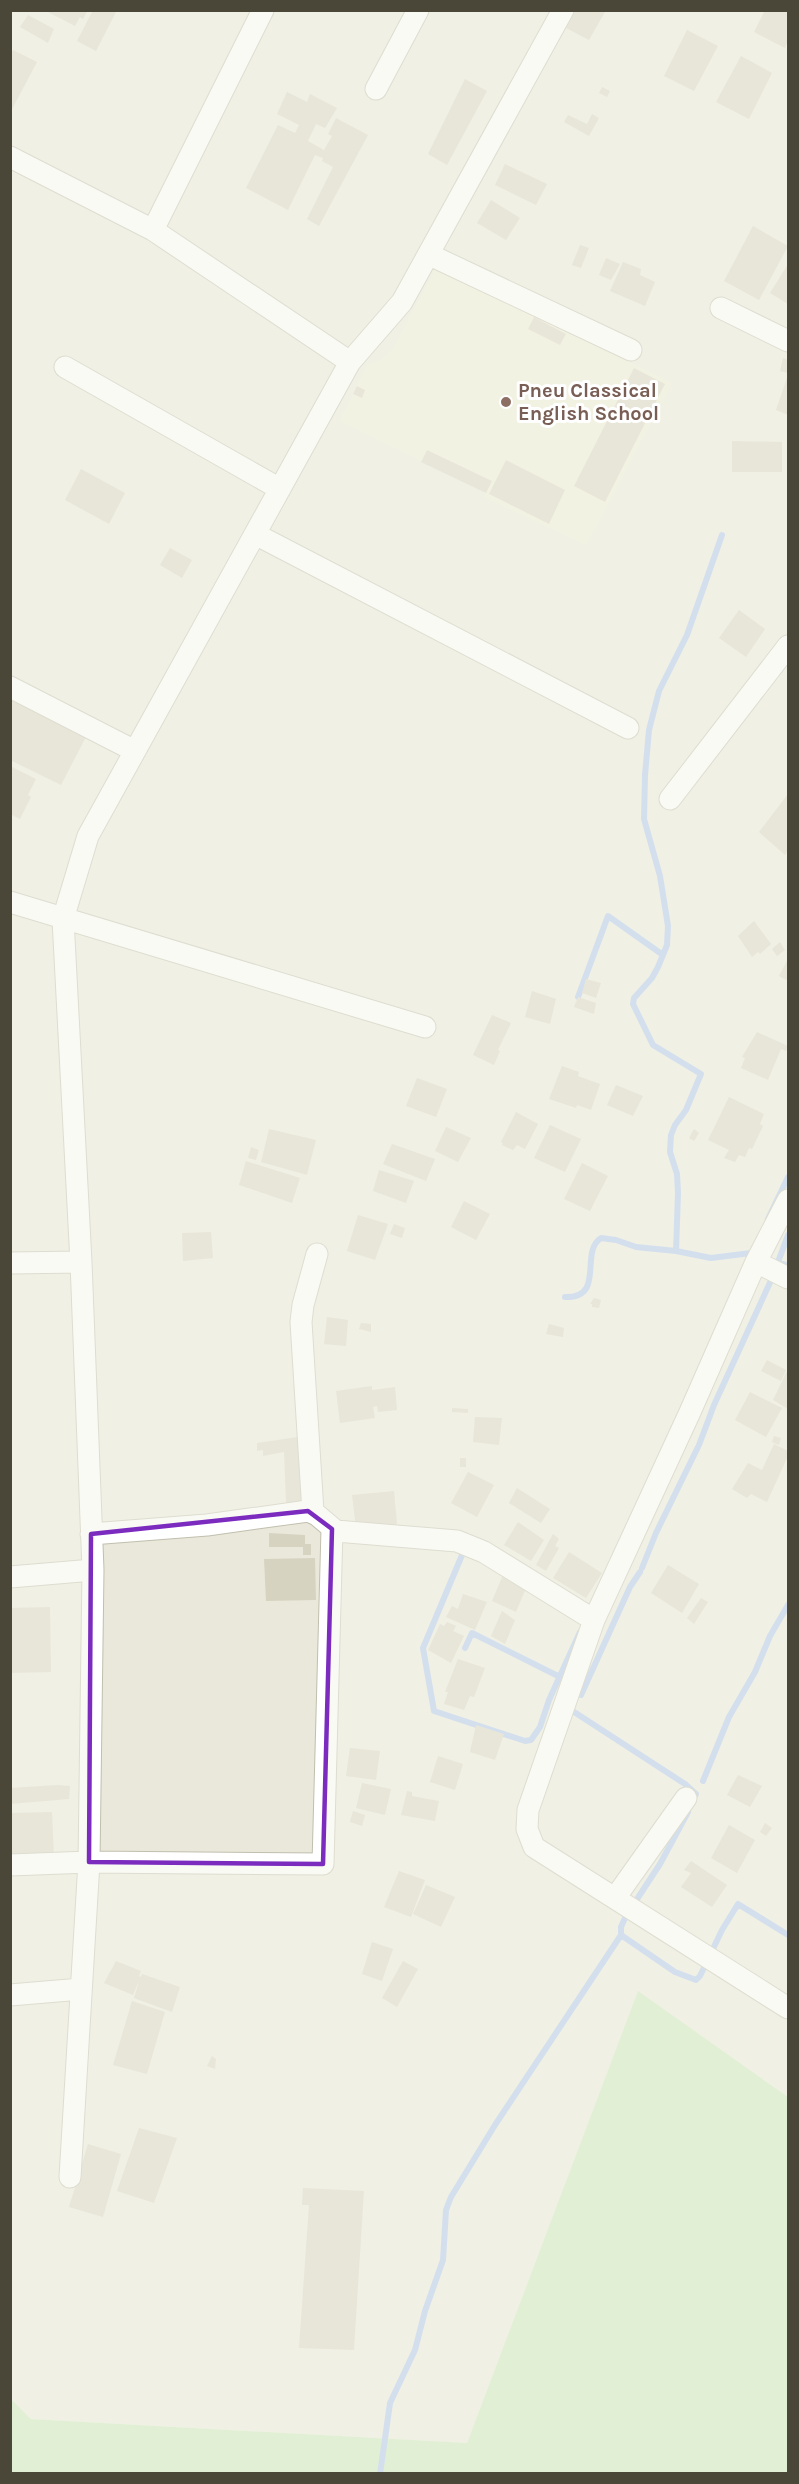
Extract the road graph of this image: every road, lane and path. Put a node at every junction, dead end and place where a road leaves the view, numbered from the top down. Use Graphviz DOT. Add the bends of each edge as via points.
graph roads {
  1 [pos="418,10"];
  2 [pos="563,10"];
  3 [pos="261,11"];
  4 [pos="376,89"];
  5 [pos="10,157"];
  6 [pos="153,230"];
  7 [pos="430,255"];
  8 [pos="721,308"];
  9 [pos="789,341"];
  10 [pos="631,350"];
  11 [pos="350,362"];
  12 [pos="65,367"];
  13 [pos="280,489"];
  14 [pos="255,534"];
  15 [pos="789,646"];
  16 [pos="10,687"];
  17 [pos="628,728"];
  18 [pos="135,751"];
  19 [pos="670,799"];
  20 [pos="10,902"];
  21 [pos="63,919"];
  22 [pos="425,1027"];
  23 [pos="789,1200"];
  24 [pos="317,1254"];
  25 [pos="81,1262"];
  26 [pos="756,1262"];
  27 [pos="10,1263"];
  28 [pos="789,1278"];
  29 [pos="313,1512"];
  30 [pos="332,1528"];
  31 [pos="92,1534"];
  32 [pos="93,1570"];
  33 [pos="10,1577"];
  34 [pos="594,1620"];
  35 [pos="686,1798"];
  36 [pos="89,1862"];
  37 [pos="10,1865"];
  38 [pos="615,1898"];
  39 [pos="81,1989"];
  40 [pos="10,1995"];
  41 [pos="789,2008"];
  42 [pos="70,2177"];
  1 -- 4 [label="street"];
  2 -- 7 [label="street"];
  3 -- 6 [label="street"];
  5 -- 6 [label="street"];
  6 -- 11 [label="street"];
  7 -- 10 [label="street"];
  7 -- 11 [label="street" via="402,302"];
  8 -- 9 [label="street"];
  11 -- 13 [label="street"];
  12 -- 13 [label="street"];
  13 -- 14 [label="street"];
  14 -- 17 [label="street"];
  14 -- 18 [label="street"];
  15 -- 19 [label="street"];
  16 -- 18 [label="street"];
  18 -- 21 [label="street" via="88,836"];
  20 -- 21 [label="street"];
  21 -- 22 [label="street"];
  21 -- 25 [label="street"];
  23 -- 26 [label="street"];
  24 -- 29 [label="street" via="301,1322"];
  25 -- 27 [label="street"];
  25 -- 31 [label="street"];
  26 -- 28 [label="street"];
  26 -- 34 [label="street"];
  29 -- 30 [label="street"];
  29 -- 31 [label="street"];
  30 -- 34 [label="street" via="457,1541 484,1552"];
  30 -- 36 [label="street" via="323,1864"];
  31 -- 32 [label="street"];
  32 -- 33 [label="street"];
  32 -- 36 [label="street"];
  34 -- 38 [label="street" via="528,1810 527,1829 534,1847"];
  35 -- 38 [label="street"];
  36 -- 37 [label="street"];
  36 -- 39 [label="street"];
  38 -- 41 [label="street"];
  39 -- 40 [label="street"];
  39 -- 42 [label="street"];
}
